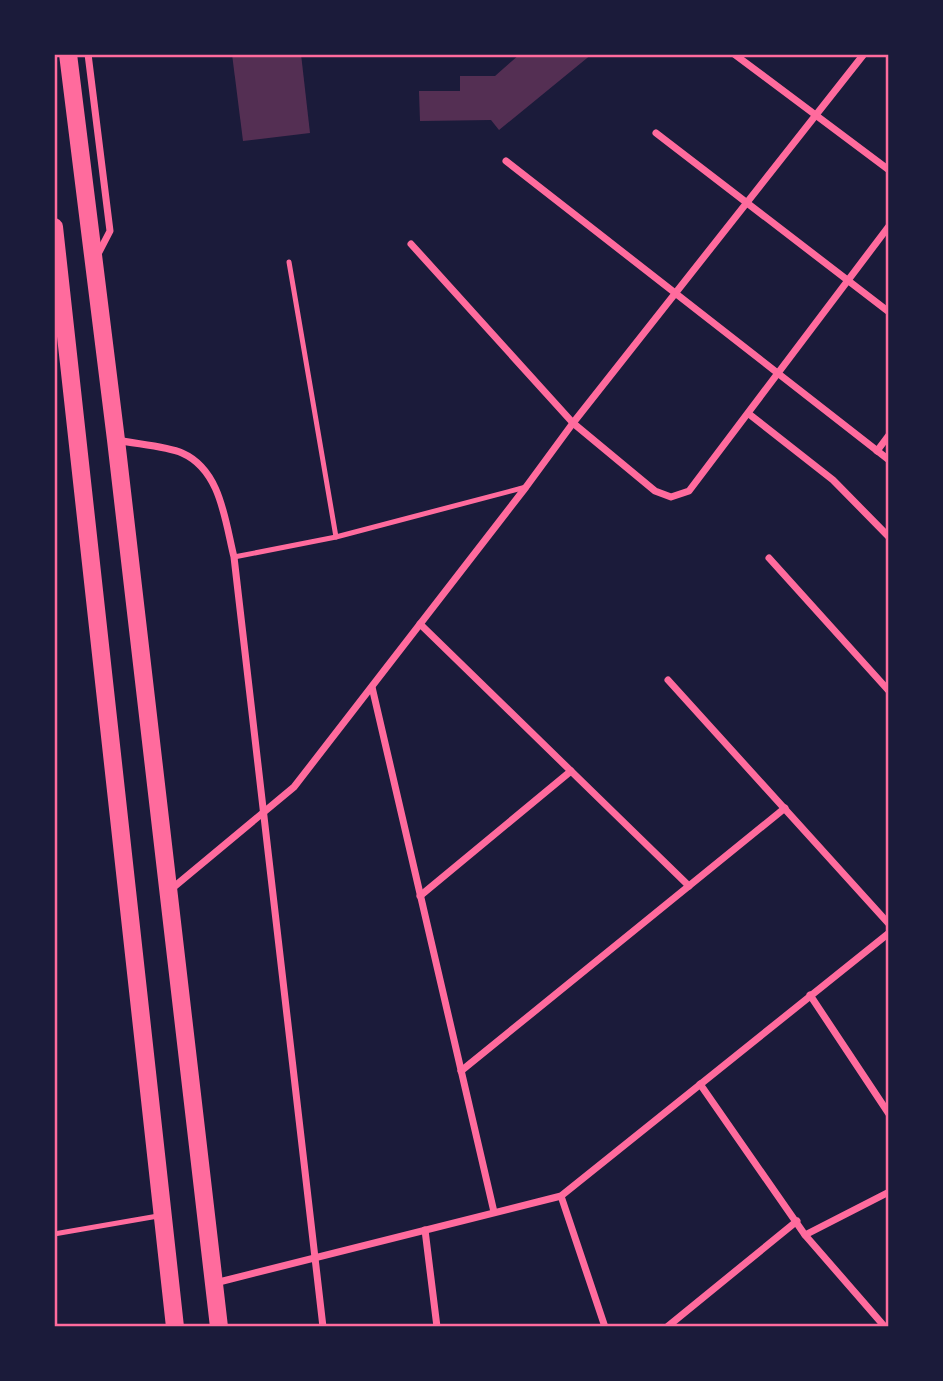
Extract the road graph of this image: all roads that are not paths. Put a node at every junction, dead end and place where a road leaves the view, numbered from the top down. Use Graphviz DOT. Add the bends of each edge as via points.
graph roads {
  1 [pos="68,54"];
  2 [pos="88,54"];
  3 [pos="734,54"];
  4 [pos="864,54"];
  5 [pos="815,115"];
  6 [pos="656,133"];
  7 [pos="506,161"];
  8 [pos="889,170"];
  9 [pos="747,203"];
  10 [pos="889,226"];
  11 [pos="54,227"];
  12 [pos="411,244"];
  13 [pos="94,262"];
  14 [pos="289,262"];
  15 [pos="57,264"];
  16 [pos="848,281"];
  17 [pos="676,294"];
  18 [pos="889,312"];
  19 [pos="778,373"];
  20 [pos="749,414"];
  21 [pos="573,423"];
  22 [pos="889,436"];
  23 [pos="116,440"];
  24 [pos="877,451"];
  25 [pos="889,460"];
  26 [pos="526,487"];
  27 [pos="336,537"];
  28 [pos="889,537"];
  29 [pos="234,557"];
  30 [pos="769,558"];
  31 [pos="420,624"];
  32 [pos="668,680"];
  33 [pos="887,686"];
  34 [pos="372,687"];
  35 [pos="571,771"];
  36 [pos="785,808"];
  37 [pos="263,813"];
  38 [pos="690,886"];
  39 [pos="169,892"];
  40 [pos="420,896"];
  41 [pos="889,924"];
  42 [pos="889,933"];
  43 [pos="810,995"];
  44 [pos="461,1071"];
  45 [pos="700,1084"];
  46 [pos="889,1114"];
  47 [pos="889,1192"];
  48 [pos="561,1196"];
  49 [pos="494,1212"];
  50 [pos="162,1215"];
  51 [pos="797,1221"];
  52 [pos="425,1230"];
  53 [pos="54,1234"];
  54 [pos="806,1235"];
  55 [pos="315,1257"];
  56 [pos="214,1283"];
  57 [pos="175,1327"];
  58 [pos="219,1327"];
  59 [pos="323,1327"];
  60 [pos="437,1327"];
  61 [pos="605,1327"];
  62 [pos="667,1327"];
  63 [pos="885,1327"];
  1 -- 13 [label="main road"];
  2 -- 13 [label="street" via="110,231"];
  3 -- 5 [label="street"];
  4 -- 5 [label="street"];
  5 -- 8 [label="street"];
  5 -- 9 [label="street"];
  6 -- 9 [label="street"];
  7 -- 17 [label="street"];
  9 -- 16 [label="street"];
  9 -- 17 [label="street"];
  10 -- 16 [label="street"];
  11 -- 15 [label="main road"];
  12 -- 21 [label="street"];
  13 -- 23 [label="main road"];
  14 -- 27 [label="lane"];
  15 -- 50 [label="main road"];
  16 -- 18 [label="street"];
  16 -- 19 [label="street"];
  17 -- 19 [label="street"];
  17 -- 21 [label="street"];
  19 -- 20 [label="street"];
  19 -- 24 [label="street"];
  20 -- 21 [label="street" via="689,491 671,497 655,491"];
  20 -- 28 [label="street" via="833,480"];
  21 -- 26 [label="street"];
  22 -- 24 [label="street"];
  23 -- 29 [label="street" via="182,453 208,473 222,506"];
  23 -- 39 [label="main road"];
  24 -- 25 [label="street"];
  26 -- 27 [label="lane"];
  26 -- 31 [label="street"];
  27 -- 29 [label="lane"];
  29 -- 37 [label="street"];
  30 -- 33 [label="street"];
  31 -- 34 [label="street"];
  31 -- 35 [label="street"];
  32 -- 36 [label="street"];
  34 -- 37 [label="street" via="294,787"];
  34 -- 40 [label="street"];
  35 -- 38 [label="street"];
  35 -- 40 [label="street"];
  36 -- 38 [label="street"];
  36 -- 41 [label="street"];
  37 -- 39 [label="street"];
  37 -- 55 [label="street"];
  38 -- 44 [label="street"];
  39 -- 56 [label="main road"];
  40 -- 44 [label="street"];
  42 -- 43 [label="street"];
  43 -- 45 [label="street"];
  43 -- 46 [label="street"];
  44 -- 49 [label="street"];
  45 -- 48 [label="street"];
  45 -- 51 [label="street"];
  47 -- 54 [label="street"];
  48 -- 49 [label="street"];
  48 -- 61 [label="street"];
  49 -- 52 [label="street"];
  50 -- 53 [label="lane"];
  50 -- 57 [label="main road"];
  51 -- 54 [label="street"];
  51 -- 62 [label="street"];
  52 -- 55 [label="street"];
  52 -- 60 [label="street"];
  54 -- 63 [label="street"];
  55 -- 56 [label="street"];
  55 -- 59 [label="street"];
  56 -- 58 [label="main road"];
}
